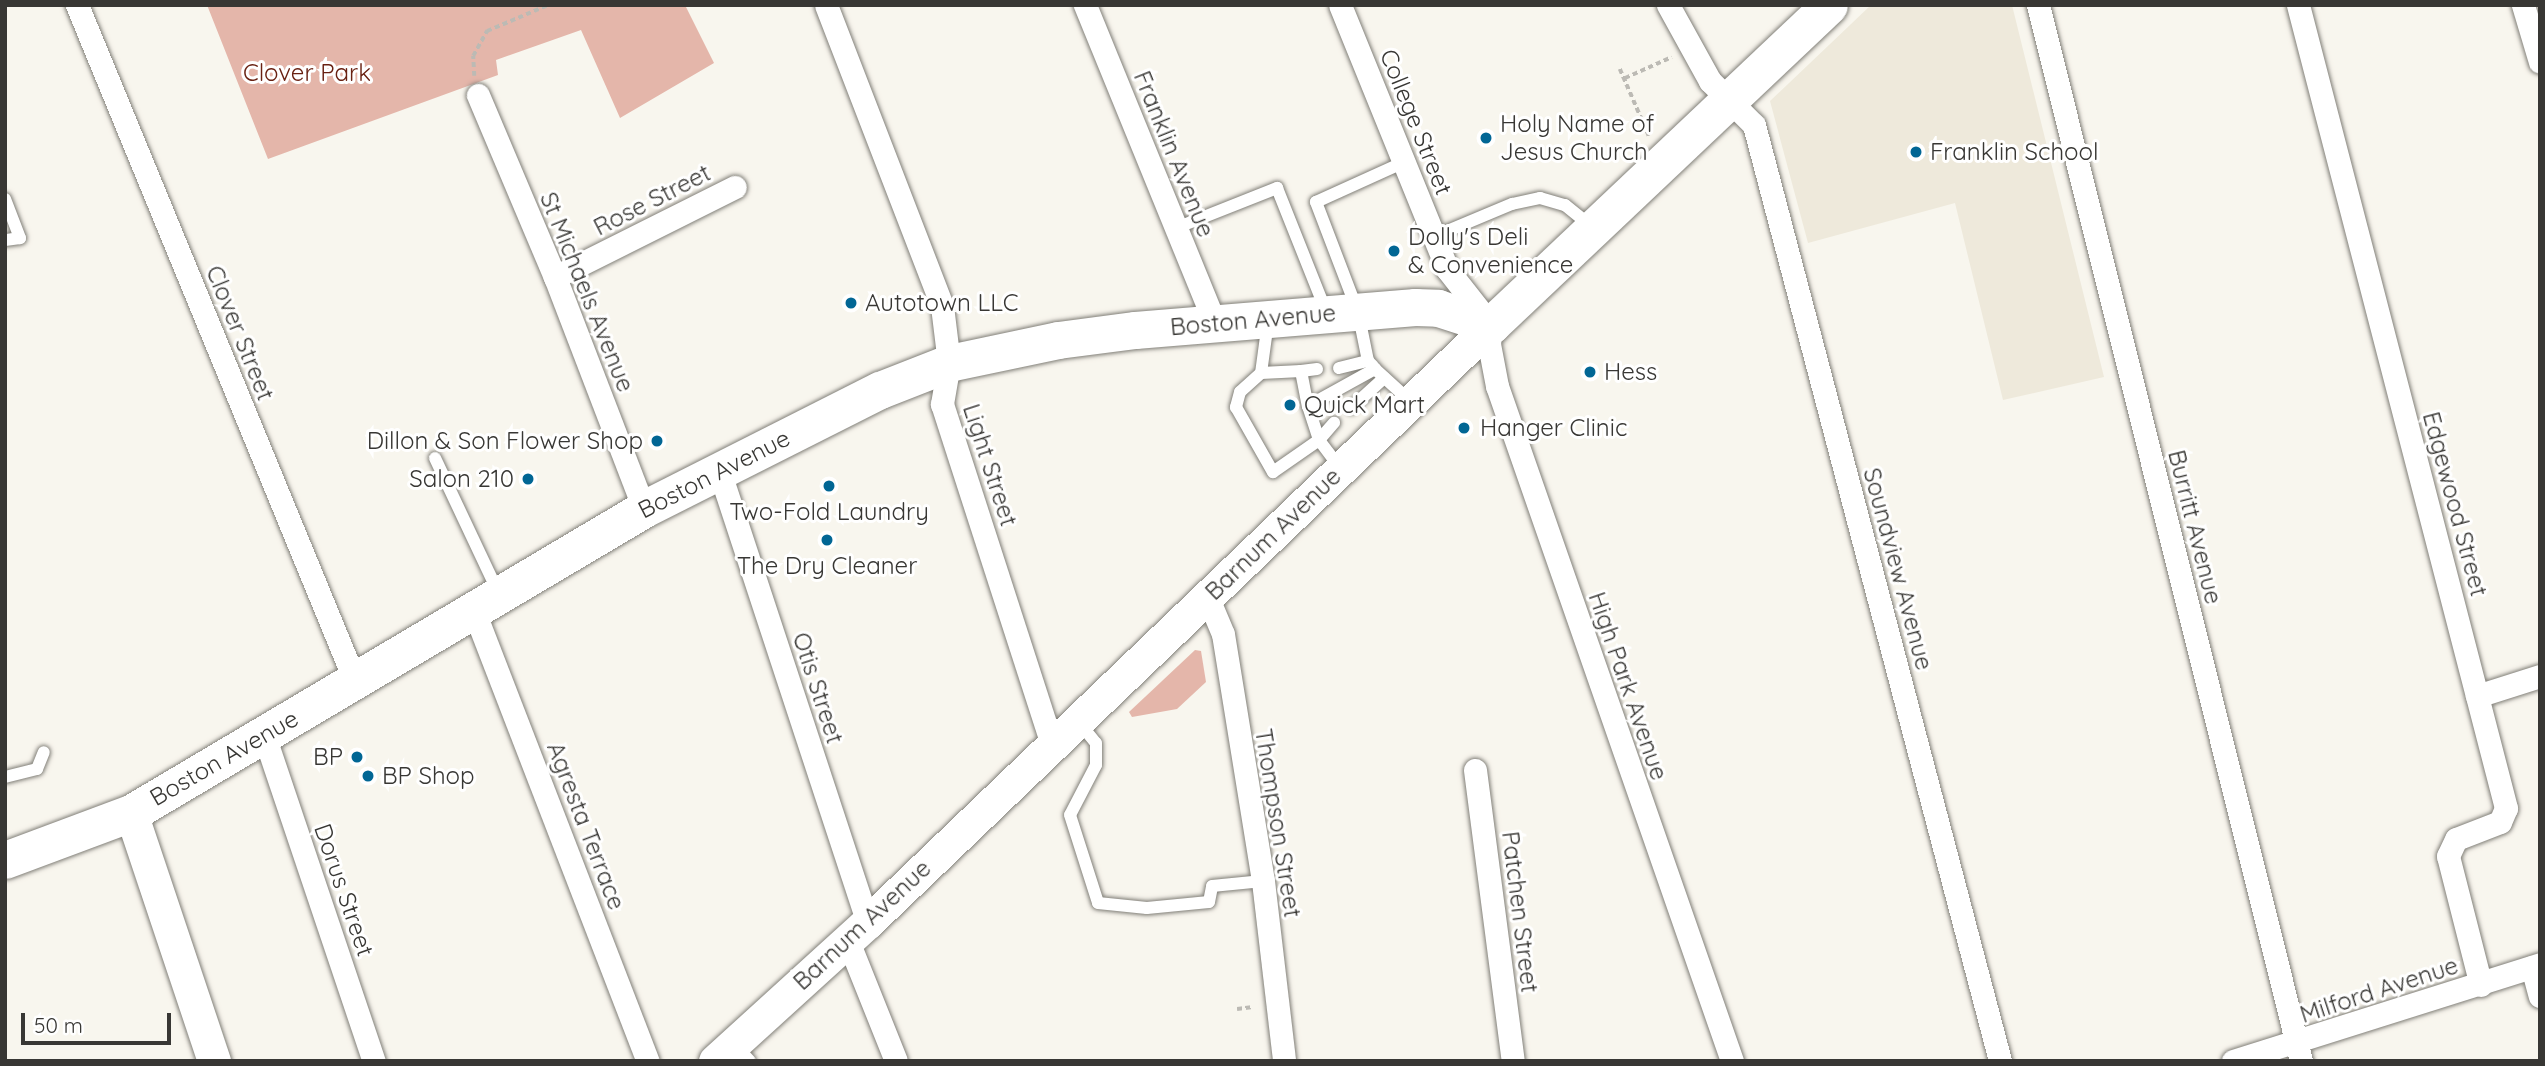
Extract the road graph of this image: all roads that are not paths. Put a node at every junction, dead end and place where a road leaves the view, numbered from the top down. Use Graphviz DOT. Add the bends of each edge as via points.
graph roads {
  1 [pos="77,5"];
  2 [pos="826,5"];
  3 [pos="1085,5"];
  4 [pos="1340,5"];
  5 [pos="1668,5"];
  6 [pos="2038,5"];
  7 [pos="2298,5"];
  8 [pos="2523,5"];
  9 [pos="1825,7"];
  10 [pos="2540,62"];
  11 [pos="478,95"];
  12 [pos="1728,100"];
  13 [pos="1404,162"];
  14 [pos="735,187"];
  15 [pos="5,199"];
  16 [pos="1592,227"];
  17 [pos="1176,228"];
  18 [pos="1433,237"];
  19 [pos="5,240"];
  20 [pos="555,278"];
  21 [pos="1343,313"];
  22 [pos="1268,319"];
  23 [pos="1215,323"];
  24 [pos="1491,325"];
  25 [pos="949,363"];
  26 [pos="1339,368"];
  27 [pos="1317,369"];
  28 [pos="1376,369"];
  29 [pos="1301,371"];
  30 [pos="1261,373"];
  31 [pos="1411,403"];
  32 [pos="1308,406"];
  33 [pos="1351,408"];
  34 [pos="1334,423"];
  35 [pos="1319,440"];
  36 [pos="435,458"];
  37 [pos="1341,469"];
  38 [pos="719,470"];
  39 [pos="644,509"];
  40 [pos="1207,596"];
  41 [pos="487,603"];
  42 [pos="2540,676"];
  43 [pos="355,681"];
  44 [pos="2477,696"];
  45 [pos="1077,721"];
  46 [pos="264,735"];
  47 [pos="1052,744"];
  48 [pos="44,752"];
  49 [pos="1475,770"];
  50 [pos="5,777"];
  51 [pos="131,813"];
  52 [pos="5,860"];
  53 [pos="1263,881"];
  54 [pos="858,932"];
  55 [pos="2536,965"];
  56 [pos="2481,985"];
  57 [pos="2540,996"];
  58 [pos="2299,1052"];
  59 [pos="733,1055"];
  60 [pos="214,1061"];
  61 [pos="374,1061"];
  62 [pos="649,1061"];
  63 [pos="897,1061"];
  64 [pos="1284,1061"];
  65 [pos="1513,1061"];
  66 [pos="1732,1061"];
  67 [pos="2000,1061"];
  68 [pos="2233,1061"];
  1 -- 43 [label="street, Clover Street"];
  2 -- 25 [label="street, Light Street" via="942,306"];
  3 -- 17 [label="street, Franklin Avenue"];
  4 -- 13 [label="street, College Street"];
  5 -- 12 [label="street, Soundview Avenue" via="1701,67"];
  6 -- 58 [label="street, Burritt Avenue"];
  7 -- 44 [label="street, Edgewood Street"];
  8 -- 10 [label="street"];
  9 -- 12 [label="main road, Barnum Avenue"];
  11 -- 20 [label="street, St Michaels Avenue"];
  12 -- 16 [label="main road, Barnum Avenue"];
  12 -- 67 [label="street, Soundview Avenue" via="1754,125"];
  13 -- 18 [label="street, College Street"];
  13 -- 21 [label="lane" via="1316,202"];
  14 -- 20 [label="street, Rose Street"];
  15 -- 19 [label="lane" via="20,238"];
  16 -- 18 [label="lane" via="1565,205 1540,198 1513,204"];
  16 -- 24 [label="main road, Barnum Avenue"];
  17 -- 21 [label="lane" via="1277,188"];
  17 -- 23 [label="street, Franklin Avenue"];
  18 -- 24 [label="street, College Street" via="1447,269"];
  20 -- 39 [label="street, St Michaels Avenue"];
  21 -- 22 [label="main road, Boston Avenue"];
  21 -- 24 [label="main road, Boston Avenue" via="1425,306"];
  21 -- 28 [label="lane"];
  22 -- 23 [label="main road, Boston Avenue"];
  22 -- 30 [label="lane"];
  23 -- 25 [label="main road, Boston Avenue" via="1058,340"];
  24 -- 31 [label="main road, Barnum Avenue"];
  24 -- 66 [label="street, High Park Avenue" via="1489,344 1497,386"];
  25 -- 38 [label="main road, Boston Avenue" via="880,390"];
  25 -- 47 [label="street, Light Street" via="942,404"];
  26 -- 28 [label="lane"];
  27 -- 29 [label="lane"];
  28 -- 31 [label="lane"];
  28 -- 32 [label="lane"];
  28 -- 33 [label="lane"];
  29 -- 30 [label="lane"];
  29 -- 32 [label="lane"];
  30 -- 35 [label="lane" via="1240,392 1237,407 1273,472"];
  31 -- 37 [label="main road, Barnum Avenue"];
  32 -- 35 [label="lane"];
  34 -- 35 [label="lane"];
  35 -- 37 [label="lane"];
  36 -- 41 [label="lane"];
  37 -- 40 [label="main road, Barnum Avenue"];
  38 -- 39 [label="main road, Boston Avenue"];
  38 -- 54 [label="street, Otis Street"];
  39 -- 41 [label="main road, Boston Avenue"];
  40 -- 45 [label="main road, Barnum Avenue"];
  40 -- 53 [label="street, Thompson Street" via="1223,634"];
  41 -- 43 [label="main road, Boston Avenue"];
  41 -- 62 [label="street, Agresta Terrace"];
  42 -- 44 [label="street"];
  43 -- 46 [label="main road, Boston Avenue"];
  44 -- 56 [label="street, Edgewood Street" via="2505,813 2493,826 2456,839 2448,856"];
  45 -- 47 [label="main road, Barnum Avenue"];
  45 -- 53 [label="lane" via="1096,743 1096,765 1070,815 1098,903 1147,908 1209,902 1212,886"];
  46 -- 51 [label="main road, Boston Avenue"];
  46 -- 61 [label="street, Dorus Street"];
  47 -- 54 [label="main road, Barnum Avenue"];
  48 -- 50 [label="lane" via="37,769"];
  49 -- 65 [label="street, Patchen Street"];
  51 -- 52 [label="main road, Boston Avenue"];
  51 -- 60 [label="main road"];
  53 -- 64 [label="street, Thompson Street"];
  54 -- 59 [label="main road, Barnum Avenue"];
  54 -- 63 [label="street, Otis Street"];
  55 -- 56 [label="street, Milford Avenue"];
  55 -- 57 [label="street"];
  56 -- 58 [label="street, Milford Avenue"];
  58 -- 68 [label="street, Milford Avenue"];
}
